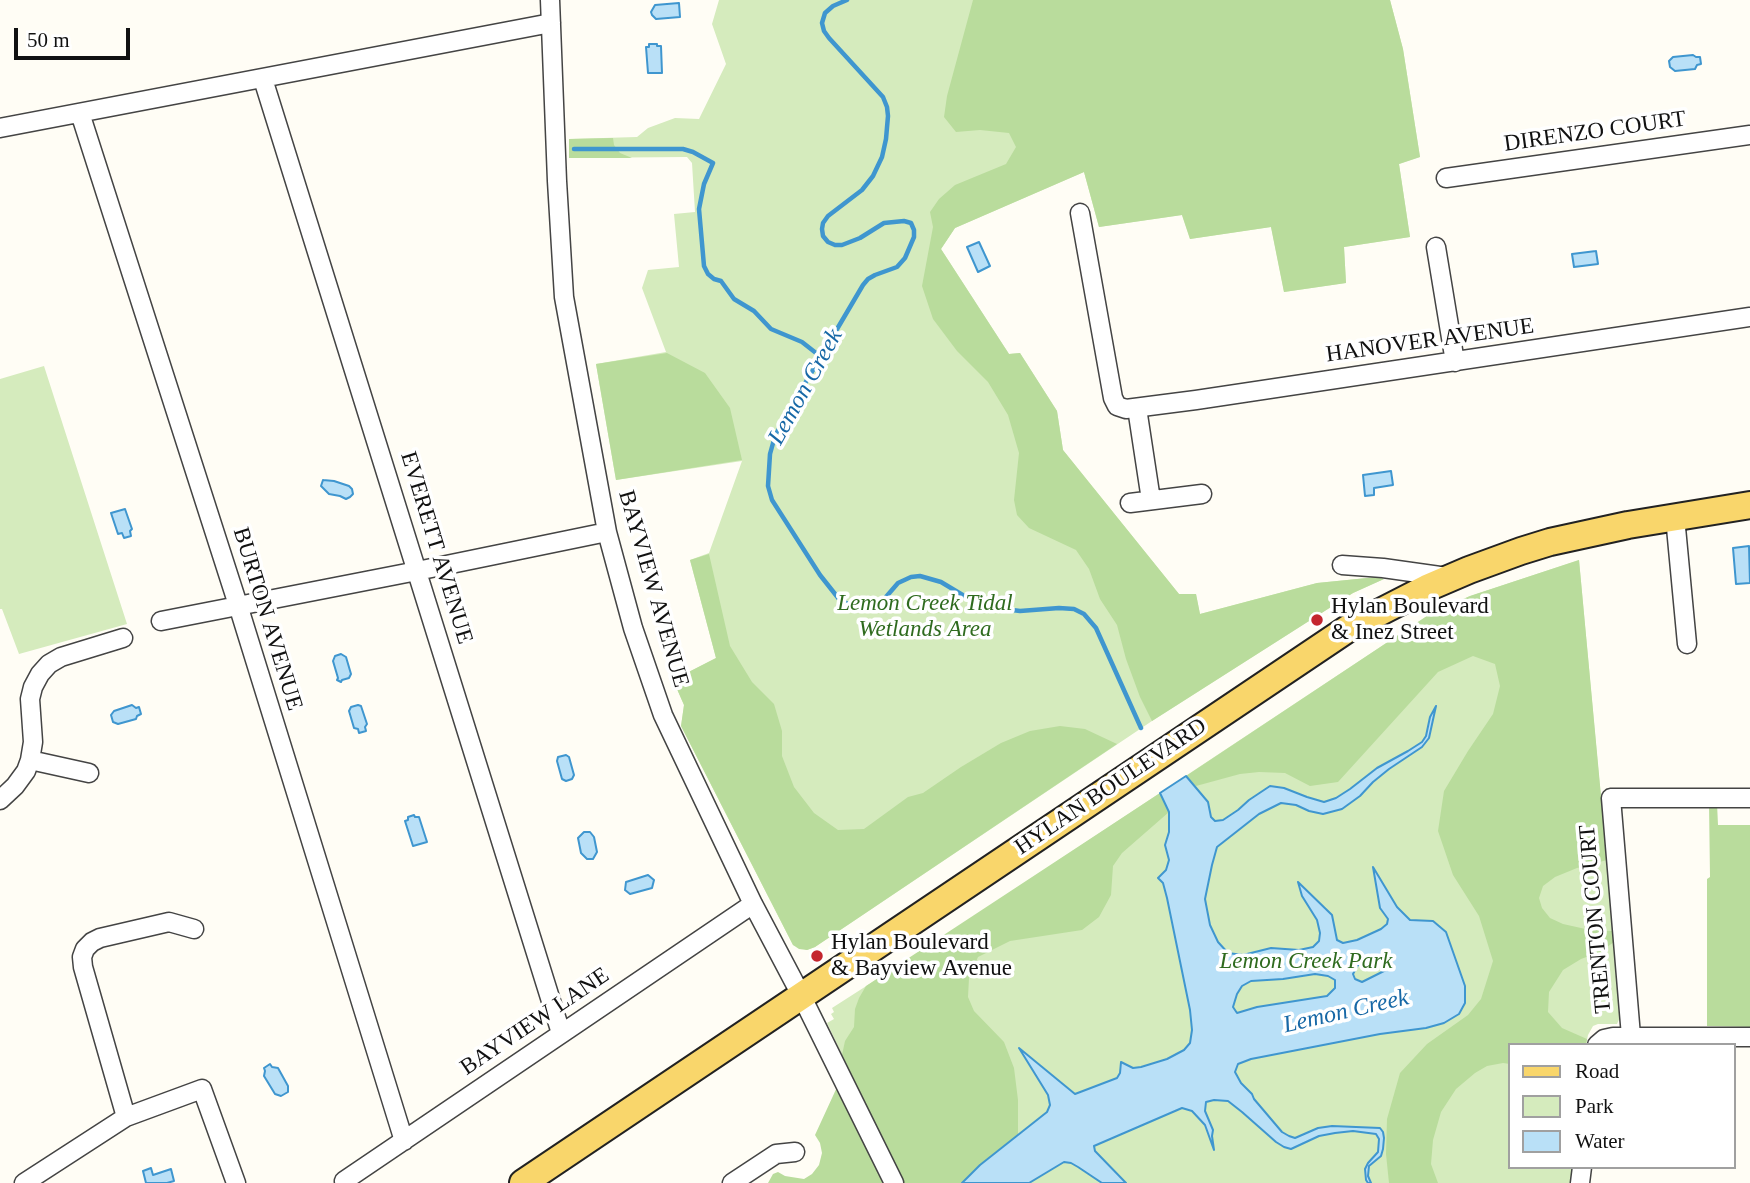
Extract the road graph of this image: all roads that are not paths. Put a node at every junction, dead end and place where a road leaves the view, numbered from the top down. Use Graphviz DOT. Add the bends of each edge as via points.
graph roads {
  1 [pos="550,0"];
  2 [pos="551,23"];
  3 [pos="263,79"];
  4 [pos="80,113"];
  5 [pos="0,128"];
  6 [pos="1750,135"];
  7 [pos="1446,178"];
  8 [pos="1080,213"];
  9 [pos="1437,247"];
  10 [pos="1750,317"];
  11 [pos="1455,362"];
  12 [pos="1137,408"];
  13 [pos="1202,494"];
  14 [pos="1152,500"];
  15 [pos="1130,503"];
  16 [pos="1750,505"];
  17 [pos="1675,517"];
  18 [pos="607,532"];
  19 [pos="1342,565"];
  20 [pos="417,571"];
  21 [pos="1451,578"];
  22 [pos="238,605"];
  23 [pos="161,621"];
  24 [pos="123,638"];
  25 [pos="1687,644"];
  26 [pos="30,760"];
  27 [pos="89,773"];
  28 [pos="1750,798"];
  29 [pos="0,800"];
  30 [pos="753,904"];
  31 [pos="194,929"];
  32 [pos="801,995"];
  33 [pos="561,1033"];
  34 [pos="1631,1036"];
  35 [pos="1750,1037"];
  36 [pos="1598,1043"];
  37 [pos="127,1117"];
  38 [pos="404,1141"];
  39 [pos="795,1152"];
  40 [pos="344,1181"];
  41 [pos="24,1183"];
  42 [pos="236,1183"];
  43 [pos="523,1183"];
  44 [pos="732,1183"];
  45 [pos="894,1183"];
  1 -- 2 [label="street, BAYVIEW AVENUE"];
  2 -- 3 [label="street"];
  2 -- 18 [label="street, BAYVIEW AVENUE" via="564,297"];
  3 -- 4 [label="street"];
  3 -- 20 [label="street, EVERETT AVENUE"];
  4 -- 5 [label="street"];
  4 -- 22 [label="street, BURTON AVENUE"];
  6 -- 7 [label="street, DIRENZO COURT"];
  8 -- 12 [label="street, HANOVER AVENUE" via="1113,398 1117,406"];
  9 -- 11 [label="street"];
  10 -- 11 [label="street, HANOVER AVENUE"];
  11 -- 12 [label="street, HANOVER AVENUE"];
  12 -- 14 [label="street"];
  13 -- 14 [label="street"];
  14 -- 15 [label="street"];
  16 -- 17 [label="main road, HYLAN BOULEVARD"];
  17 -- 21 [label="main road, HYLAN BOULEVARD" via="1550,542"];
  17 -- 25 [label="street"];
  18 -- 20 [label="street"];
  18 -- 30 [label="street, BAYVIEW AVENUE" via="663,715"];
  19 -- 21 [label="street"];
  20 -- 22 [label="street"];
  20 -- 33 [label="street, EVERETT AVENUE"];
  21 -- 32 [label="main road, HYLAN BOULEVARD" via="1349,628"];
  22 -- 23 [label="street"];
  22 -- 38 [label="street, BURTON AVENUE"];
  24 -- 26 [label="street" via="61,657 40,674 30,699"];
  26 -- 27 [label="street"];
  26 -- 29 [label="street" via="15,786"];
  28 -- 34 [label="street, TRENTON COURT" via="1611,798"];
  30 -- 32 [label="street, BAYVIEW AVENUE"];
  30 -- 33 [label="street, BAYVIEW LANE"];
  31 -- 37 [label="street" via="169,922 100,938 82,957"];
  32 -- 43 [label="main road, HYLAN BOULEVARD"];
  32 -- 45 [label="street, BAYVIEW AVENUE"];
  33 -- 38 [label="street, BAYVIEW LANE"];
  34 -- 35 [label="street"];
  34 -- 36 [label="street"];
  37 -- 41 [label="street"];
  37 -- 42 [label="street" via="202,1089"];
  38 -- 40 [label="street, BAYVIEW LANE"];
  39 -- 44 [label="street" via="776,1154"];
}
